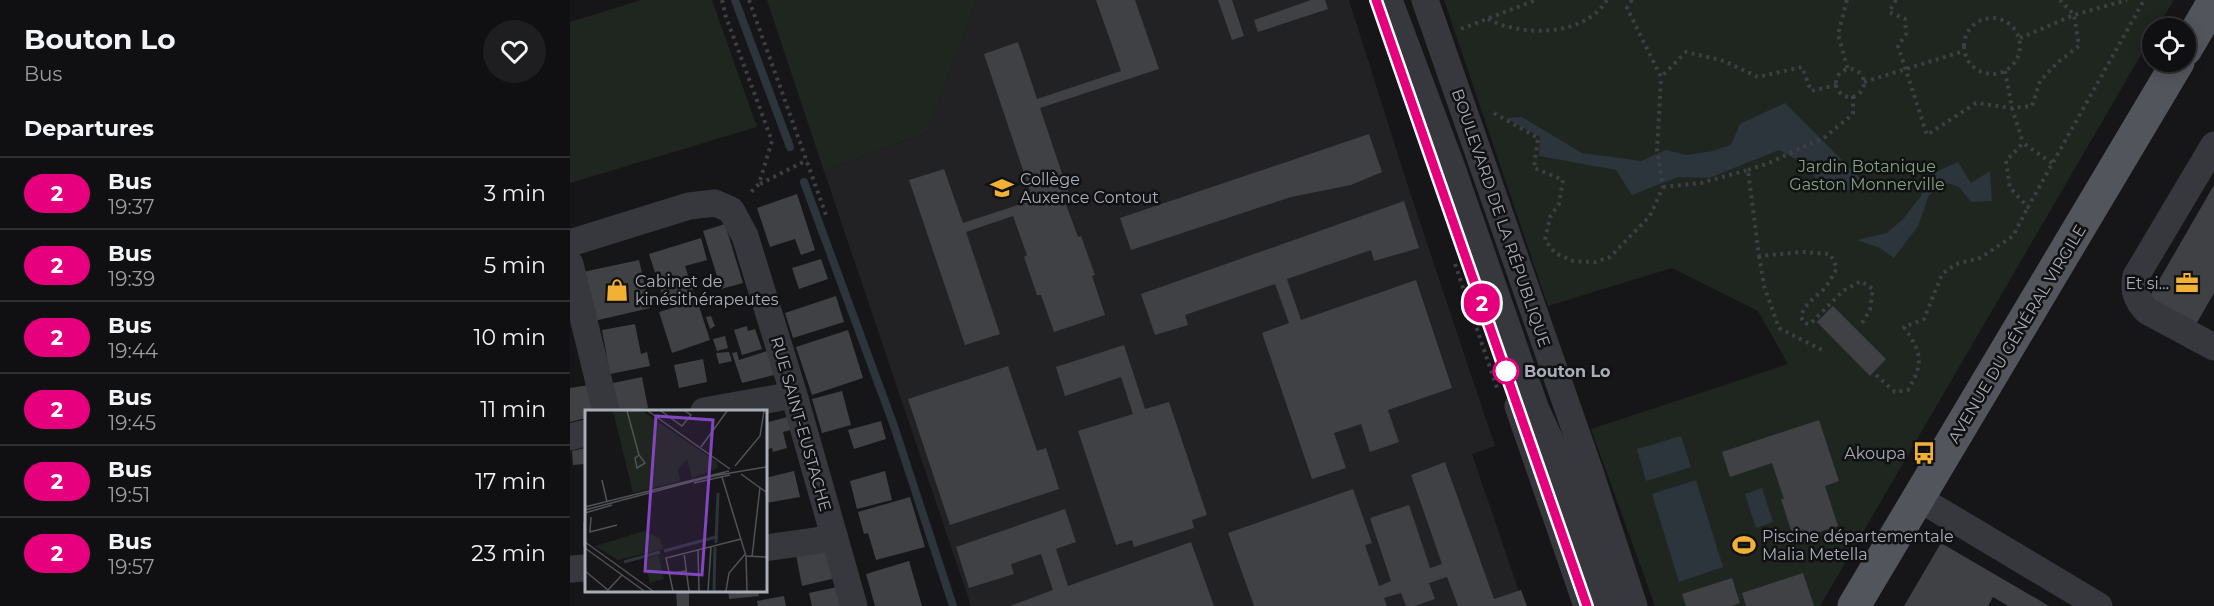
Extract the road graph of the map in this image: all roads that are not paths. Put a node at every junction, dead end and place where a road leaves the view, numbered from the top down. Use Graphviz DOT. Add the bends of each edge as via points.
graph roads {
  1 [pos="1376,0"];
  2 [pos="1389,0"];
  3 [pos="1413,0"];
  4 [pos="1425,0"];
  5 [pos="2211,12"];
  6 [pos="2196,34"];
  7 [pos="2172,72"];
  8 [pos="2214,145"];
  9 [pos="570,243"];
  10 [pos="570,264"];
  11 [pos="2214,347"];
  12 [pos="794,395"];
  13 [pos="606,410"];
  14 [pos="710,410"];
  15 [pos="585,433"];
  16 [pos="570,437"];
  17 [pos="1567,477"];
  18 [pos="1918,498"];
  19 [pos="835,538"];
  20 [pos="766,548"];
  21 [pos="585,568"];
  22 [pos="570,569"];
  23 [pos="854,606"];
  24 [pos="1587,606"];
  25 [pos="1611,606"];
  26 [pos="1634,606"];
  27 [pos="1854,606"];
  28 [pos="2099,606"];
  1 -- 24 [label="street"];
  2 -- 17 [label="street" via="1535,407"];
  3 -- 17 [label="street" via="1551,403"];
  4 -- 26 [label="street, BOULEVARD DE LA RÉPUBLIQUE"];
  5 -- 6 [label="main road"];
  7 -- 18 [label="main road, AVENUE DU GÉNÉRAL VIRGILE"];
  8 -- 11 [label="street" via="2136,276 2135,286 2140,304 2147,311"];
  9 -- 12 [label="street, RUE SAINT-EUSTACHE" via="689,206 715,203 731,210 745,236"];
  10 -- 13 [label="street"];
  12 -- 14 [label="street"];
  12 -- 19 [label="street, RUE SAINT-EUSTACHE"];
  15 -- 16 [label="street"];
  17 -- 25 [label="street"];
  18 -- 27 [label="main road, AVENUE DU GÉNÉRAL VIRGILE"];
  18 -- 28 [label="street"];
  19 -- 20 [label="street"];
  19 -- 23 [label="street, RUE SAINT-EUSTACHE"];
  21 -- 22 [label="street"];
}
